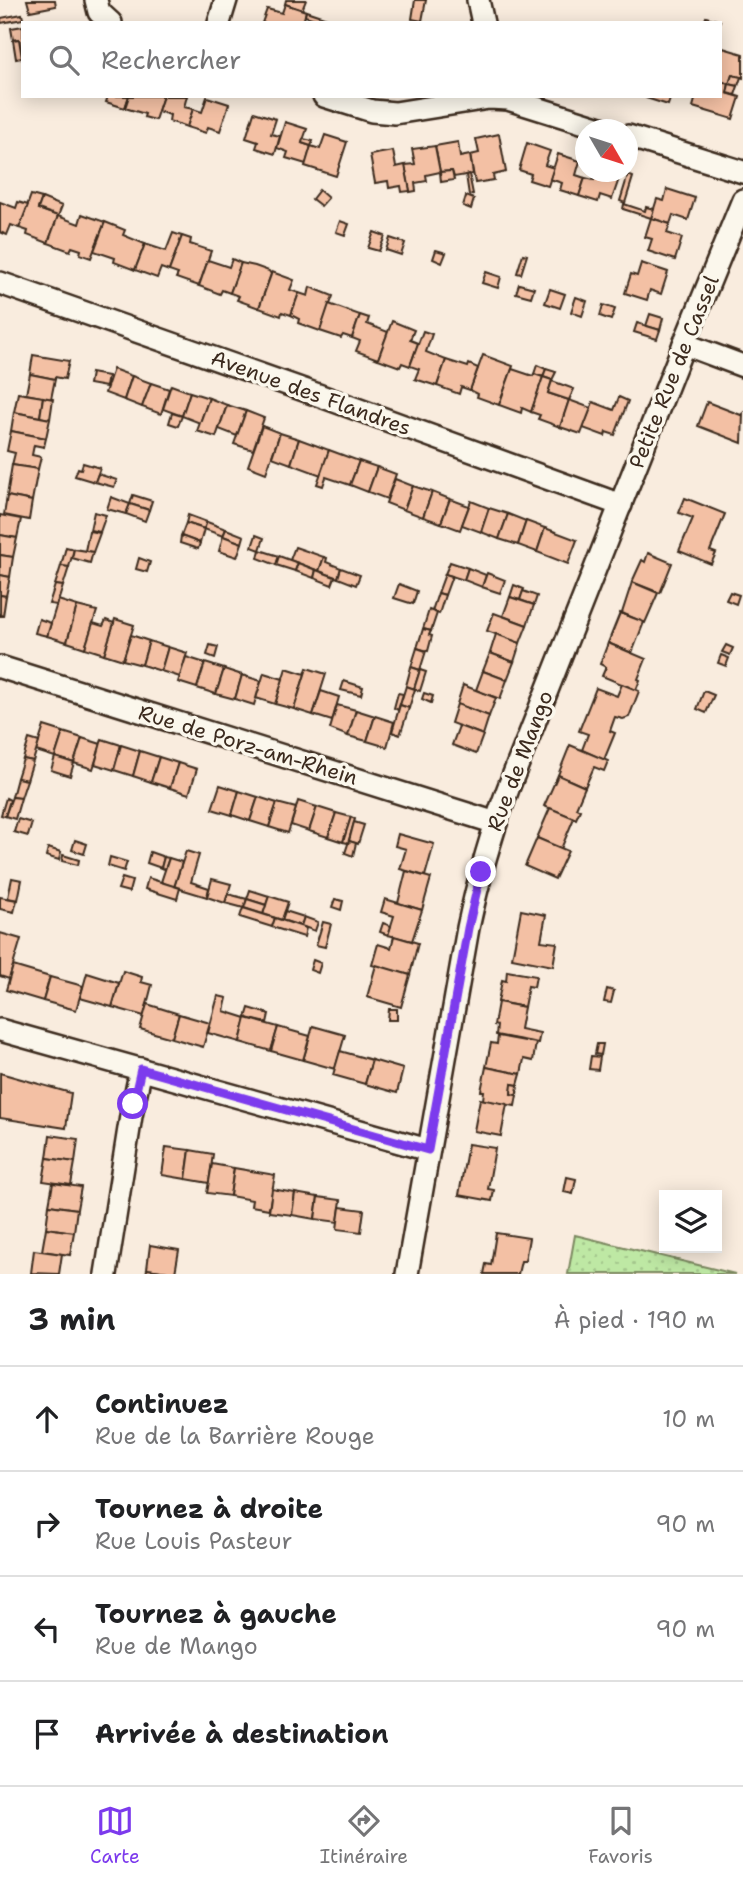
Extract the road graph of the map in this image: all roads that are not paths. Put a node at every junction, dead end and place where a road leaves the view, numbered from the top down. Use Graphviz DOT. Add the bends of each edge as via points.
graph roads {
  1 [pos="96,0"];
  2 [pos="226,0"];
  3 [pos="478,0"];
  4 [pos="109,21"];
  5 [pos="220,21"];
  6 [pos="483,21"];
  7 [pos="330,98"];
  8 [pos="489,98"];
  9 [pos="503,98"];
  10 [pos="575,120"];
  11 [pos="638,139"];
  12 [pos="743,172"];
  13 [pos="743,200"];
  14 [pos="1,288"];
  15 [pos="684,344"];
  16 [pos="743,366"];
  17 [pos="621,505"];
  18 [pos="0,667"];
  19 [pos="496,823"];
  20 [pos="0,1030"];
  21 [pos="141,1069"];
  22 [pos="428,1150"];
  23 [pos="106,1274"];
  24 [pos="407,1274"];
  1 -- 4 [label="street" via="99,12"];
  2 -- 5 [label="street"];
  3 -- 6 [label="street"];
  7 -- 8 [label="street" via="396,113"];
  9 -- 10 [label="street"];
  11 -- 12 [label="street"];
  13 -- 15 [label="street, Petite Rue de Cassel"];
  14 -- 17 [label="street, Avenue des Flandres"];
  15 -- 16 [label="street"];
  15 -- 17 [label="street, Petite Rue de Cassel"];
  17 -- 19 [label="street, Rue de Mango"];
  18 -- 19 [label="street, Rue de Porz-am-Rhein"];
  19 -- 22 [label="street, Rue de Mango" via="476,889"];
  20 -- 21 [label="street"];
  21 -- 22 [label="street"];
  21 -- 23 [label="street"];
  22 -- 24 [label="street, Rue de Mango"];
}
